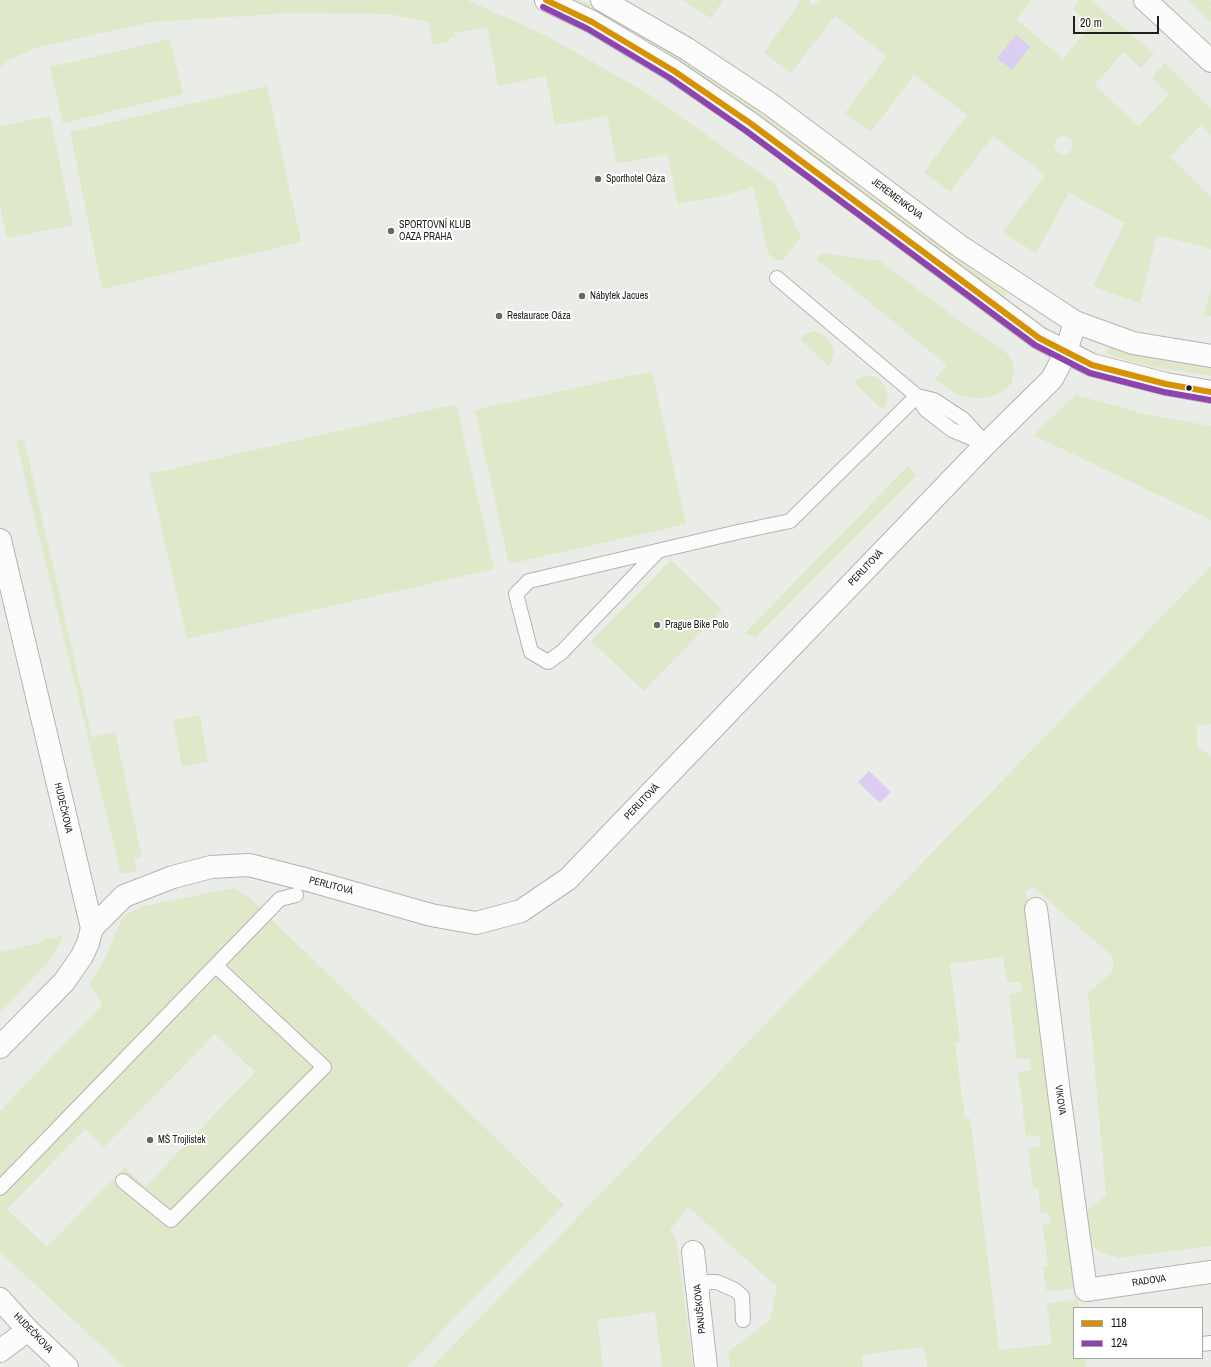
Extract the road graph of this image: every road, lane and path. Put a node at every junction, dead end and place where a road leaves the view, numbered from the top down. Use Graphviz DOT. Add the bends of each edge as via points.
graph roads {
  1 [pos="546,0"];
  2 [pos="602,0"];
  3 [pos="1145,0"];
  4 [pos="1211,61"];
  5 [pos="777,278"];
  6 [pos="1075,322"];
  7 [pos="1066,352"];
  8 [pos="1211,356"];
  9 [pos="1211,392"];
  10 [pos="917,396"];
  11 [pos="986,444"];
  12 [pos="0,540"];
  13 [pos="658,551"];
  14 [pos="296,895"];
  15 [pos="1036,909"];
  16 [pos="92,928"];
  17 [pos="216,966"];
  18 [pos="0,1047"];
  19 [pos="123,1181"];
  20 [pos="0,1188"];
  21 [pos="693,1252"];
  22 [pos="1211,1272"];
  23 [pos="1086,1290"];
  24 [pos="0,1299"];
  25 [pos="699,1299"];
  26 [pos="743,1320"];
  27 [pos="28,1330"];
  28 [pos="0,1351"];
  29 [pos="67,1367"];
  30 [pos="706,1367"];
  1 -- 7 [label="street" via="592,22 693,84 1039,338"];
  2 -- 6 [label="street, JEREMENKOVA" via="687,49 770,104 961,247"];
  3 -- 4 [label="street"];
  5 -- 10 [label="lane"];
  6 -- 7 [label="street, PERLITOVÁ"];
  6 -- 8 [label="street, JEREMENKOVA" via="1133,343"];
  7 -- 9 [label="street" via="1092,365 1166,384"];
  7 -- 11 [label="street, PERLITOVÁ" via="1052,379"];
  10 -- 11 [label="lane" via="926,410 952,430"];
  10 -- 13 [label="lane" via="790,521"];
  11 -- 16 [label="street, PERLITOVÁ" via="568,879 521,911 476,923 431,915 250,865 211,867 173,877 124,896"];
  12 -- 16 [label="street, HUDEČKOVA"];
  13 -- 13 [label="lane" via="529,581 516,594 531,652 548,662 562,652"];
  14 -- 17 [label="lane" via="280,899"];
  15 -- 23 [label="street, VIKOVA"];
  16 -- 18 [label="street" via="88,943 64,982"];
  17 -- 19 [label="lane" via="324,1067 171,1220"];
  17 -- 20 [label="lane"];
  21 -- 25 [label="street, PANUŠKOVA"];
  22 -- 23 [label="street, RADOVA"];
  24 -- 27 [label="street, HUDEČKOVA"];
  25 -- 26 [label="lane" via="704,1284 709,1282 717,1282 735,1290 742,1296"];
  25 -- 30 [label="street, PANUŠKOVA"];
  27 -- 28 [label="street"];
  27 -- 29 [label="street, HUDEČKOVA"];
}
